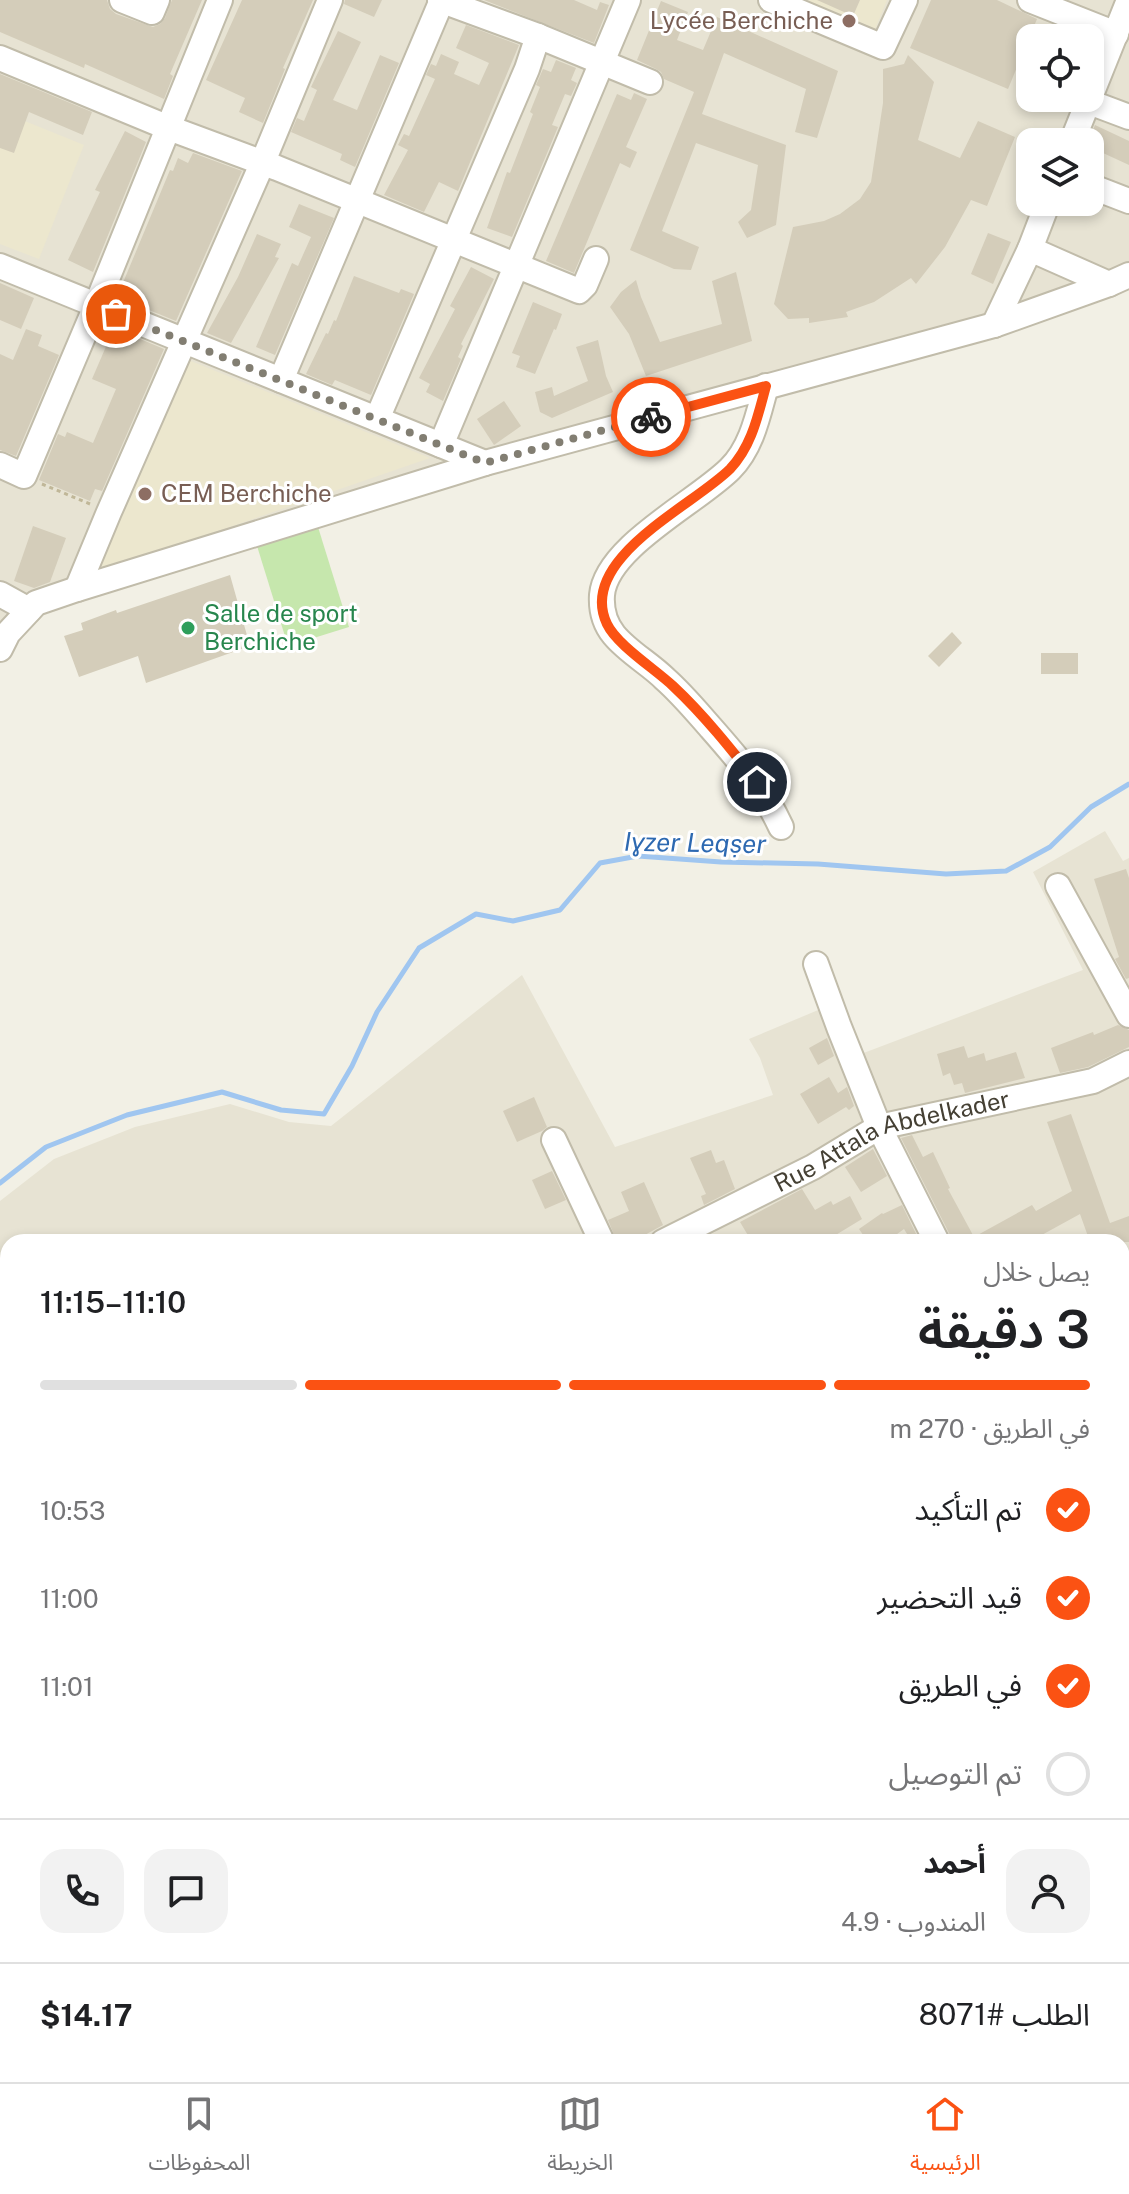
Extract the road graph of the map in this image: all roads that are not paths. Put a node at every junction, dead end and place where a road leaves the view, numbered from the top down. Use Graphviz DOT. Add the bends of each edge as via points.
graph roads {
  1 [pos="122,0"];
  2 [pos="157,0"];
  3 [pos="220,0"];
  4 [pos="330,0"];
  5 [pos="442,0"];
  6 [pos="628,0"];
  7 [pos="771,0"];
  8 [pos="905,0"];
  9 [pos="1030,0"];
  10 [pos="1129,0"];
  11 [pos="1121,28"];
  12 [pos="538,36"];
  13 [pos="0,58"];
  14 [pos="602,63"];
  15 [pos="1104,67"];
  16 [pos="650,82"];
  17 [pos="1104,108"];
  18 [pos="1129,117"];
  19 [pos="169,128"];
  20 [pos="262,164"];
  21 [pos="1104,191"];
  22 [pos="356,201"];
  23 [pos="1129,201"];
  24 [pos="1043,216"];
  25 [pos="452,240"];
  26 [pos="1030,249"];
  27 [pos="596,259"];
  28 [pos="0,266"];
  29 [pos="516,267"];
  30 [pos="1119,280"];
  31 [pos="96,306"];
  32 [pos="994,325"];
  33 [pos="184,341"];
  34 [pos="281,380"];
  35 [pos="766,386"];
  36 [pos="377,419"];
  37 [pos="441,445"];
  38 [pos="485,463"];
  39 [pos="0,465"];
  40 [pos="77,589"];
  41 [pos="0,594"];
  42 [pos="29,610"];
  43 [pos="0,649"];
  44 [pos="781,827"];
  45 [pos="1058,886"];
  46 [pos="816,964"];
  47 [pos="1129,1015"];
  48 [pos="1129,1063"];
  49 [pos="879,1127"];
  50 [pos="554,1140"];
  51 [pos="598,1234"];
  52 [pos="679,1234"];
  53 [pos="933,1234"];
  1 -- 2 [label="street" via="152,12"];
  3 -- 19 [label="street"];
  4 -- 20 [label="street"];
  5 -- 12 [label="street"];
  5 -- 22 [label="street"];
  6 -- 14 [label="street"];
  7 -- 8 [label="street" via="883,47"];
  9 -- 11 [label="street"];
  10 -- 11 [label="street"];
  11 -- 15 [label="street"];
  12 -- 14 [label="street"];
  12 -- 25 [label="street"];
  13 -- 19 [label="street"];
  14 -- 16 [label="street"];
  14 -- 29 [label="street"];
  17 -- 18 [label="street"];
  19 -- 20 [label="street"];
  19 -- 31 [label="street"];
  20 -- 22 [label="street"];
  20 -- 33 [label="street"];
  21 -- 23 [label="street"];
  22 -- 25 [label="street"];
  22 -- 34 [label="street"];
  24 -- 26 [label="street"];
  25 -- 29 [label="street"];
  25 -- 36 [label="street"];
  26 -- 30 [label="street"];
  26 -- 32 [label="street"];
  27 -- 29 [label="street" via="579,291"];
  28 -- 31 [label="street"];
  29 -- 37 [label="street"];
  30 -- 32 [label="street"];
  31 -- 33 [label="street"];
  31 -- 39 [label="street" via="24,476"];
  32 -- 35 [label="street"];
  33 -- 34 [label="street"];
  33 -- 40 [label="street"];
  34 -- 36 [label="street"];
  35 -- 38 [label="street"];
  35 -- 44 [label="street" via="744,450 730,468 617,562 602,592 602,608 616,637 677,689 757,782"];
  36 -- 37 [label="street"];
  37 -- 38 [label="street"];
  38 -- 40 [label="street"];
  40 -- 42 [label="street"];
  41 -- 42 [label="street"];
  42 -- 43 [label="street"];
  45 -- 47 [label="street"];
  46 -- 49 [label="street"];
  48 -- 49 [label="street, Rue Attala Abdelkader" via="1093,1081"];
  49 -- 52 [label="street, Rue Attala Abdelkader" via="813,1167"];
  49 -- 53 [label="street"];
  50 -- 51 [label="street"];
}
